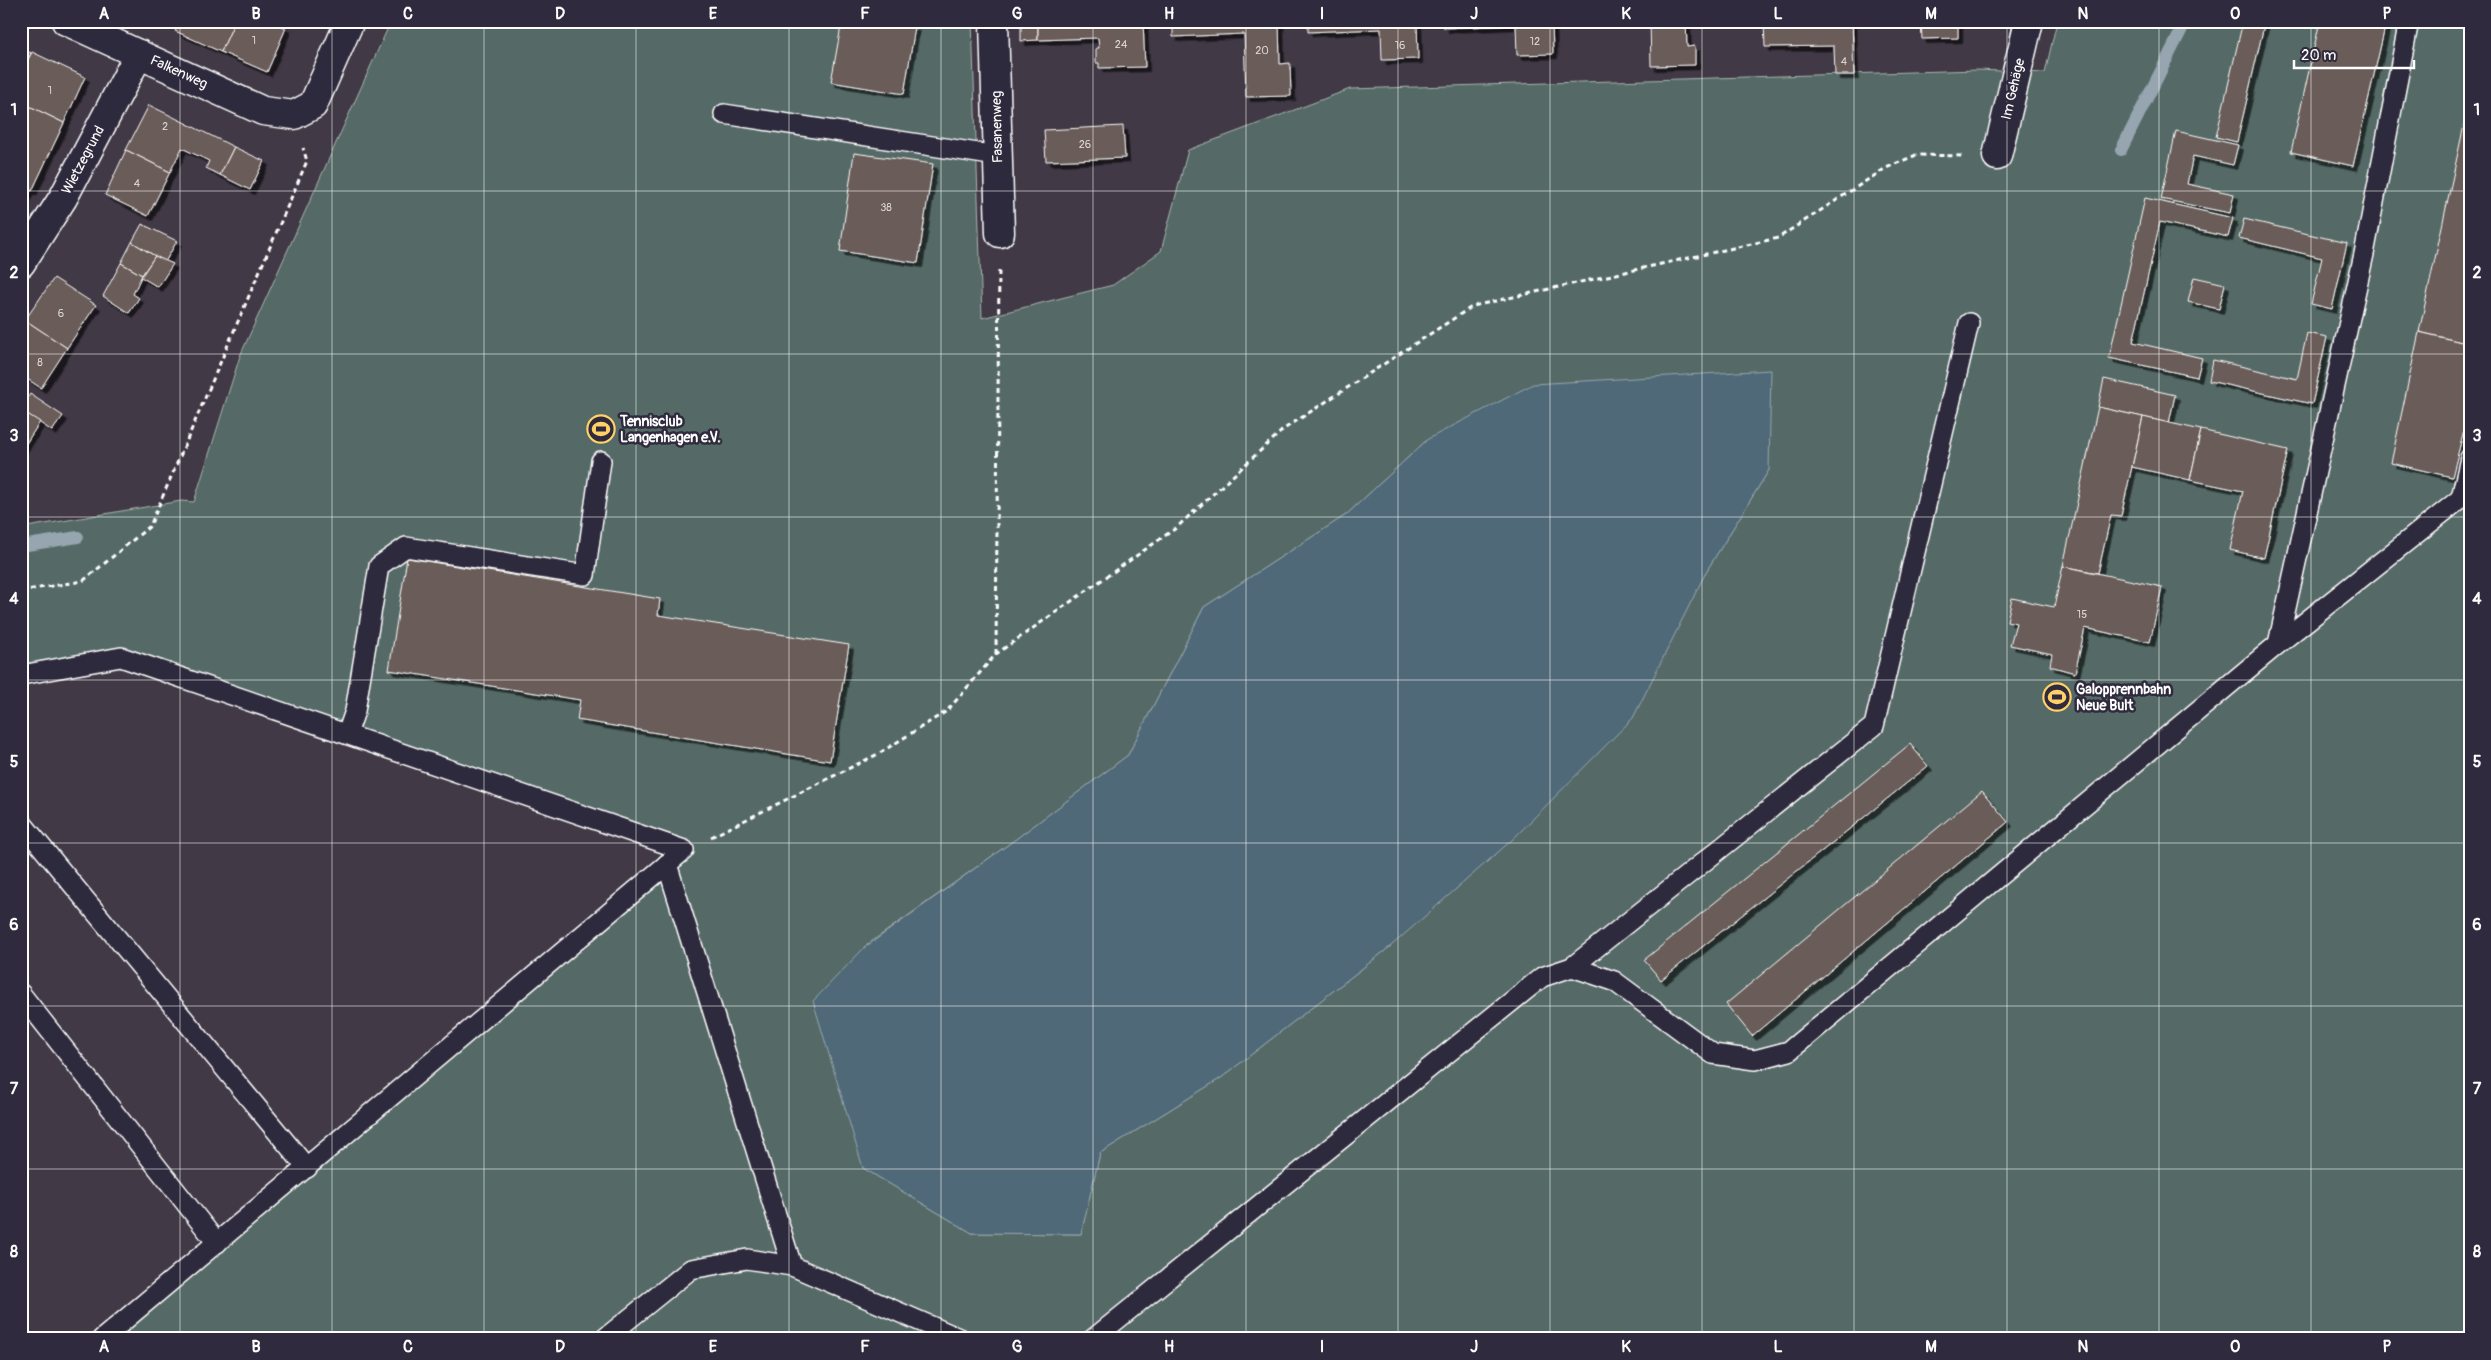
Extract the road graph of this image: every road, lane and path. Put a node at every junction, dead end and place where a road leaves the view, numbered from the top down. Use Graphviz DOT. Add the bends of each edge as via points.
graph roads {
  1 [pos="66,21"];
  2 [pos="350,21"];
  3 [pos="994,21"];
  4 [pos="2029,21"];
  5 [pos="2409,21"];
  6 [pos="139,54"];
  7 [pos="724,114"];
  8 [pos="294,115"];
  9 [pos="997,156"];
  10 [pos="1997,156"];
  11 [pos="1000,234"];
  12 [pos="21,263"];
  13 [pos="1969,323"];
  14 [pos="2470,458"];
  15 [pos="602,461"];
  16 [pos="2465,495"];
  17 [pos="21,591"];
  18 [pos="2278,644"];
  19 [pos="996,654"];
  20 [pos="21,675"];
  21 [pos="347,734"];
  22 [pos="21,822"];
  23 [pos="684,850"];
  24 [pos="667,864"];
  25 [pos="1572,967"];
  26 [pos="21,994"];
  27 [pos="307,1168"];
  28 [pos="217,1243"];
  29 [pos="792,1266"];
  30 [pos="102,1339"];
  31 [pos="604,1339"];
  32 [pos="961,1339"];
  33 [pos="1093,1339"];
  1 -- 6 [label="street, Falkenweg"];
  2 -- 8 [label="street" via="312,105"];
  3 -- 9 [label="street, Fasanenweg"];
  4 -- 10 [label="street, Im Gehäge"];
  5 -- 18 [label="lane" via="2364,254"];
  6 -- 8 [label="street, Falkenweg" via="263,111"];
  6 -- 12 [label="street, Wietzegrund" via="63,198"];
  7 -- 9 [label="lane"];
  8 -- 17 [label="path" via="307,161 150,526 83,581"];
  9 -- 11 [label="street, Fasanenweg"];
  10 -- 19 [label="path" via="1916,155 1886,168 1778,238 1472,306 1284,429 1176,528"];
  11 -- 19 [label="path"];
  13 -- 25 [label="lane" via="1874,726"];
  14 -- 16 [label="lane"];
  15 -- 21 [label="lane" via="585,575 406,547 379,566"];
  16 -- 18 [label="lane"];
  18 -- 25 [label="lane" via="1789,1051 1755,1060 1712,1054 1614,982"];
  19 -- 23 [label="path" via="947,711 932,721 878,754"];
  20 -- 21 [label="lane" via="121,657"];
  21 -- 23 [label="lane"];
  22 -- 27 [label="lane"];
  23 -- 24 [label="lane"];
  24 -- 27 [label="lane"];
  24 -- 29 [label="lane"];
  25 -- 33 [label="lane" via="1542,977"];
  26 -- 28 [label="lane"];
  27 -- 28 [label="lane"];
  28 -- 30 [label="lane"];
  29 -- 31 [label="lane" via="748,1259 691,1269"];
  29 -- 32 [label="lane"];
}
